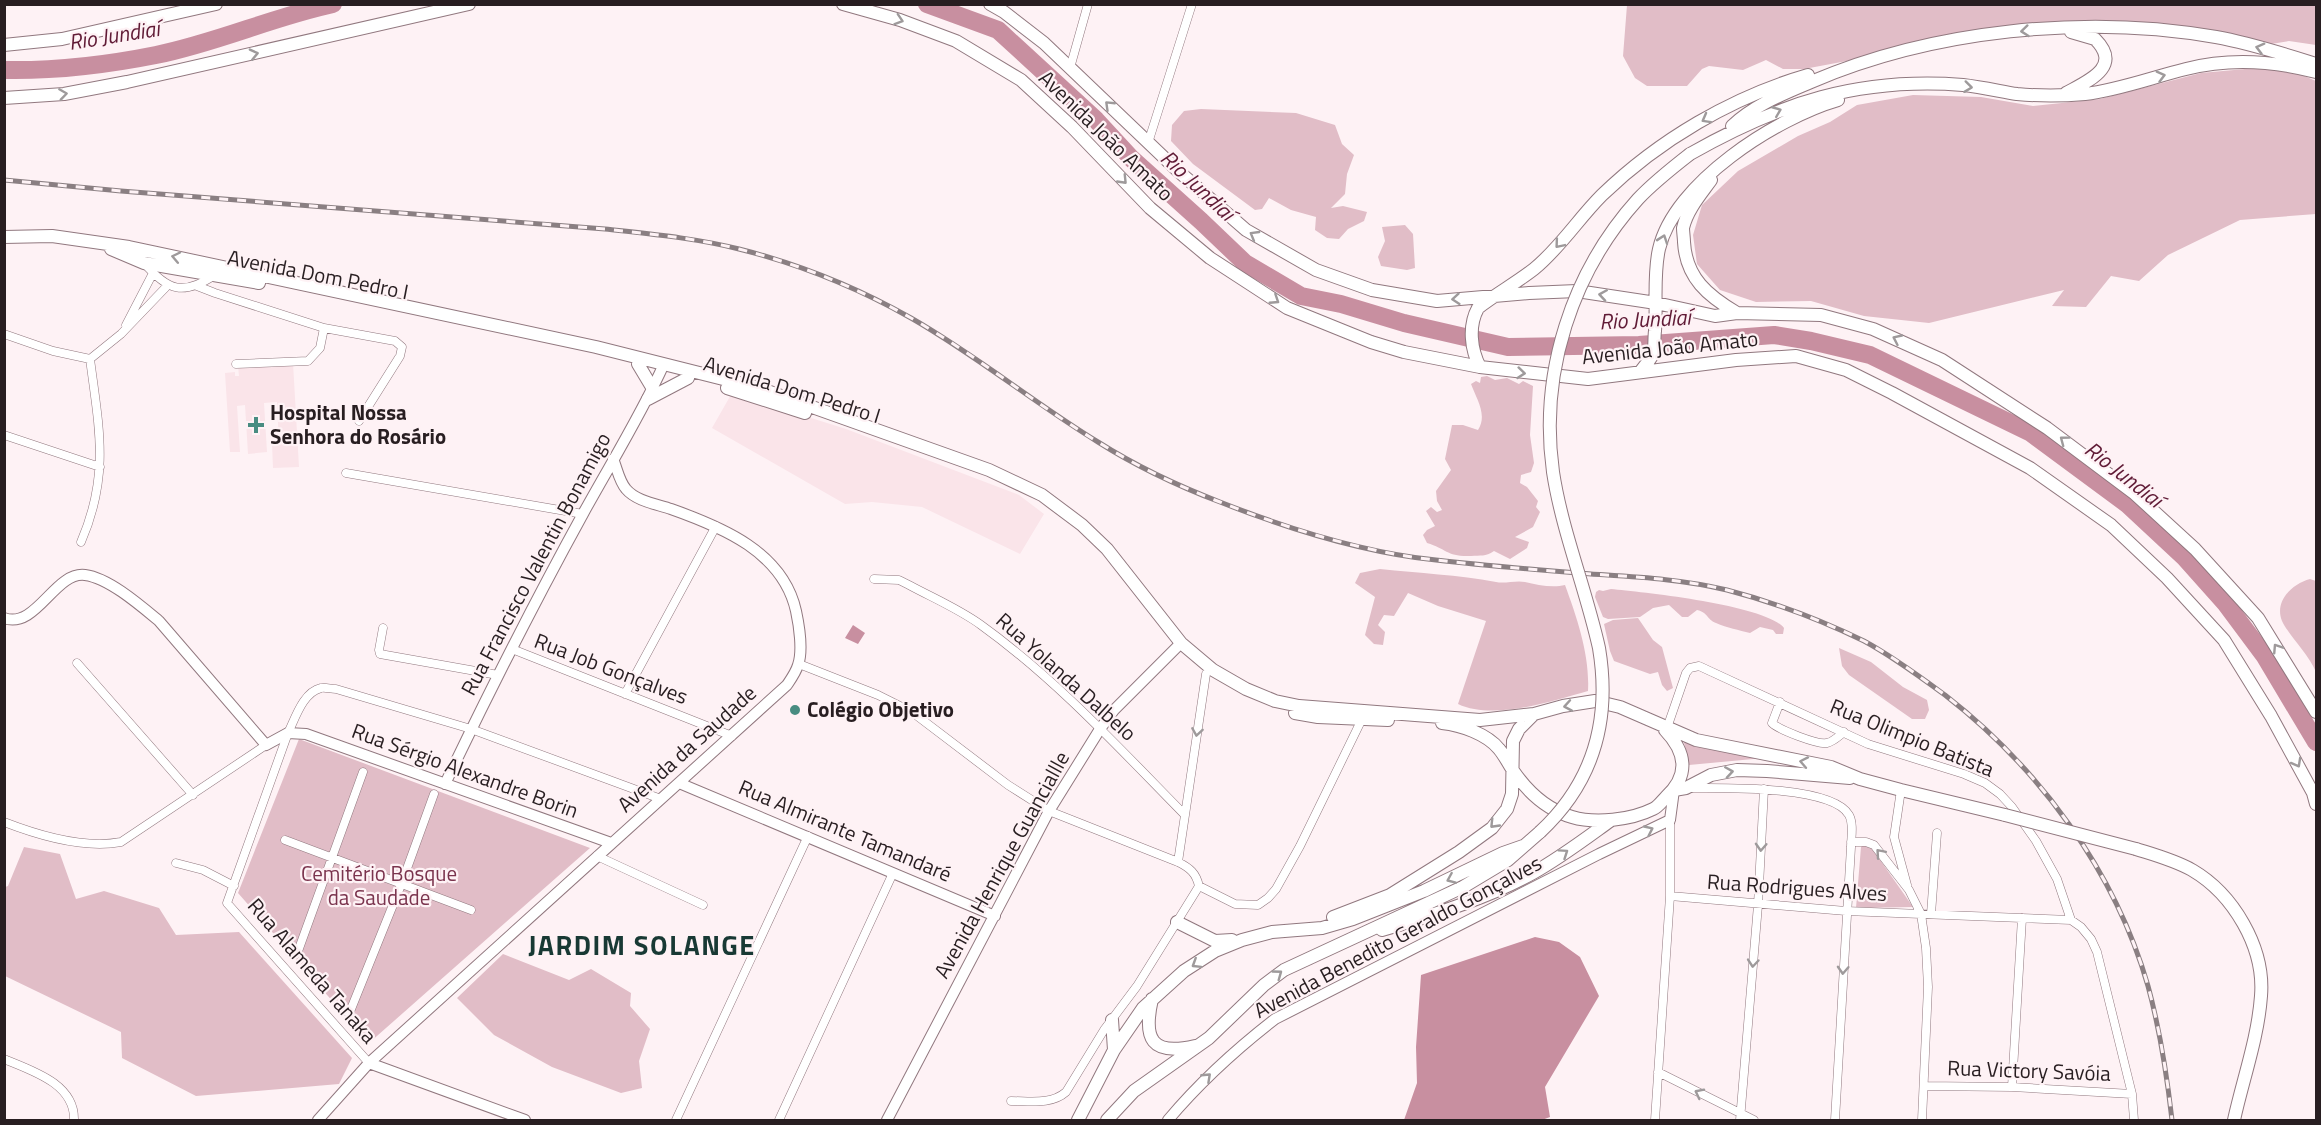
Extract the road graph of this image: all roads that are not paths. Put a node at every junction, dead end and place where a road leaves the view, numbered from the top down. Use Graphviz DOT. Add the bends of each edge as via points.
graph roads {
  1 [pos="216,4"];
  2 [pos="469,4"];
  3 [pos="843,4"];
  4 [pos="990,4"];
  5 [pos="1088,4"];
  6 [pos="1191,4"];
  7 [pos="1005,8"];
  8 [pos="2050,28"];
  9 [pos="4,45"];
  10 [pos="2316,64"];
  11 [pos="1070,68"];
  12 [pos="1839,69"];
  13 [pos="2316,72"];
  14 [pos="1930,84"];
  15 [pos="2063,95"];
  16 [pos="4,98"];
  17 [pos="1724,134"];
  18 [pos="1148,142"];
  19 [pos="1719,168"];
  20 [pos="4,237"];
  21 [pos="88,240"];
  22 [pos="129,247"];
  23 [pos="144,263"];
  24 [pos="219,271"];
  25 [pos="153,273"];
  26 [pos="197,285"];
  27 [pos="167,286"];
  28 [pos="1494,296"];
  29 [pos="1656,303"];
  30 [pos="1737,313"];
  31 [pos="324,328"];
  32 [pos="4,334"];
  33 [pos="121,334"];
  34 [pos="90,359"];
  35 [pos="237,364"];
  36 [pos="638,364"];
  37 [pos="663,367"];
  38 [pos="1480,367"];
  39 [pos="1640,372"];
  40 [pos="688,378"];
  41 [pos="650,394"];
  42 [pos="359,421"];
  43 [pos="4,435"];
  44 [pos="614,459"];
  45 [pos="100,467"];
  46 [pos="346,473"];
  47 [pos="583,514"];
  48 [pos="716,526"];
  49 [pos="81,542"];
  50 [pos="874,579"];
  51 [pos="4,618"];
  52 [pos="383,628"];
  53 [pos="1178,645"];
  54 [pos="512,649"];
  55 [pos="77,663"];
  56 [pos="799,664"];
  57 [pos="1206,674"];
  58 [pos="498,675"];
  59 [pos="625,694"];
  60 [pos="1780,702"];
  61 [pos="2316,712"];
  62 [pos="1534,714"];
  63 [pos="1364,715"];
  64 [pos="1406,717"];
  65 [pos="1665,728"];
  66 [pos="471,729"];
  67 [pos="1100,729"];
  68 [pos="1844,732"];
  69 [pos="288,734"];
  70 [pos="732,736"];
  71 [pos="266,745"];
  72 [pos="363,772"];
  73 [pos="1514,772"];
  74 [pos="1860,778"];
  75 [pos="679,783"];
  76 [pos="445,784"];
  77 [pos="1680,789"];
  78 [pos="1764,789"];
  79 [pos="1900,790"];
  80 [pos="434,794"];
  81 [pos="193,795"];
  82 [pos="661,799"];
  83 [pos="2316,804"];
  84 [pos="1049,811"];
  85 [pos="1185,814"];
  86 [pos="1670,820"];
  87 [pos="1610,821"];
  88 [pos="4,822"];
  89 [pos="1937,834"];
  90 [pos="808,836"];
  91 [pos="285,840"];
  92 [pos="1851,842"];
  93 [pos="611,843"];
  94 [pos="1523,846"];
  95 [pos="597,856"];
  96 [pos="332,858"];
  97 [pos="1178,862"];
  98 [pos="176,863"];
  99 [pos="893,873"];
  100 [pos="401,885"];
  101 [pos="234,886"];
  102 [pos="1199,886"];
  103 [pos="1909,891"];
  104 [pos="1670,896"];
  105 [pos="703,905"];
  106 [pos="1758,905"];
  107 [pos="471,910"];
  108 [pos="1846,911"];
  109 [pos="1922,914"];
  110 [pos="1931,914"];
  111 [pos="995,916"];
  112 [pos="2022,918"];
  113 [pos="2071,920"];
  114 [pos="1177,922"];
  115 [pos="1289,930"];
  116 [pos="1355,937"];
  117 [pos="1242,940"];
  118 [pos="297,954"];
  119 [pos="1153,998"];
  120 [pos="349,1014"];
  121 [pos="1112,1020"];
  122 [pos="1201,1044"];
  123 [pos="1114,1050"];
  124 [pos="4,1059"];
  125 [pos="369,1063"];
  126 [pos="1658,1072"];
  127 [pos="1924,1086"];
  128 [pos="2012,1087"];
  129 [pos="2132,1094"];
  130 [pos="1011,1101"];
  131 [pos="1740,1117"];
  132 [pos="74,1120"];
  133 [pos="318,1120"];
  134 [pos="525,1120"];
  135 [pos="676,1120"];
  136 [pos="779,1120"];
  137 [pos="887,1120"];
  138 [pos="1078,1120"];
  139 [pos="1107,1120"];
  140 [pos="1168,1120"];
  141 [pos="1655,1120"];
  142 [pos="1754,1120"];
  143 [pos="1835,1120"];
  144 [pos="1922,1120"];
  145 [pos="2134,1120"];
  146 [pos="2234,1120"];
  1 -- 9 [label="main road" via="62,39"];
  16 -- 2 [label="main road, one-way" via="64,94 127,82"];
  3 -- 38 [label="main road, Avenida João Amato, one-way" via="956,41 1021,80 1150,208 1210,258 1287,308 1371,342"];
  4 -- 7 [label="main road, Avenida João Amato"];
  5 -- 11 [label="street"];
  6 -- 18 [label="street"];
  7 -- 11 [label="main road, Avenida João Amato"];
  10 -- 8 [label="main road, one-way" via="2216,37 2127,28"];
  8 -- 12 [label="main road, one-way" via="1908,49"];
  8 -- 15 [label="main road" via="2095,39 2105,53 2099,74"];
  18 -- 11 [label="main road, Avenida João Amato, one-way"];
  12 -- 17 [label="main road" via="1759,106"];
  12 -- 28 [label="main road, one-way" via="1756,93 1675,137 1602,195 1534,268"];
  15 -- 13 [label="main road, one-way" via="2104,91 2188,68 2240,62 2286,65"];
  14 -- 15 [label="main road, one-way"];
  17 -- 14 [label="main road, one-way" via="1796,103 1840,92 1900,83"];
  14 -- 19 [label="main road" via="1834,101 1768,131"];
  17 -- 94 [label="main road, bridge" via="1690,154 1640,197 1610,233 1585,276 1561,339 1550,427 1553,471 1599,648 1602,716 1582,779 1556,817"];
  28 -- 18 [label="main road, Avenida João Amato, one-way" via="1437,301 1372,290 1317,270 1246,230"];
  29 -- 19 [label="main road, one-way" via="1659,250 1669,221 1702,180"];
  19 -- 30 [label="main road" via="1692,206 1683,228 1685,260 1699,284"];
  20 -- 21 [label="main road, Avenida Dom Pedro I"];
  21 -- 22 [label="main road, Avenida Dom Pedro I"];
  21 -- 23 [label="main road, Avenida Dom Pedro I"];
  22 -- 23 [label="street"];
  24 -- 22 [label="main road, Avenida Dom Pedro I, one-way"];
  23 -- 24 [label="main road, Avenida Dom Pedro I" via="185,271"];
  23 -- 25 [label="street"];
  24 -- 26 [label="street"];
  24 -- 36 [label="main road, Avenida Dom Pedro I"];
  24 -- 37 [label="main road, Avenida Dom Pedro I" via="350,292"];
  25 -- 27 [label="street"];
  25 -- 33 [label="street"];
  26 -- 27 [label="street"];
  26 -- 31 [label="street"];
  27 -- 33 [label="street"];
  29 -- 28 [label="main road, Avenida João Amato, one-way" via="1577,291"];
  28 -- 38 [label="main road" via="1473,316 1472,348"];
  29 -- 30 [label="main road, Avenida João Amato" via="1715,316"];
  29 -- 39 [label="main road" via="1654,353"];
  61 -- 30 [label="main road, Avenida João Amato, one-way" via="2258,618 2195,549 2135,494 2047,428 1942,360 1873,329 1821,315"];
  31 -- 35 [label="street" via="320,348 308,361"];
  31 -- 42 [label="street" via="395,341 402,346 400,356"];
  32 -- 34 [label="street"];
  33 -- 34 [label="street"];
  34 -- 45 [label="street" via="101,439"];
  36 -- 37 [label="main road, Avenida Dom Pedro I"];
  36 -- 41 [label="main road"];
  37 -- 40 [label="main road, Avenida Dom Pedro I"];
  37 -- 41 [label="street, Rua Francisco Valentin Bonamigo"];
  37 -- 53 [label="main road, Avenida Dom Pedro I" via="759,388 989,470 1041,495 1107,549"];
  38 -- 39 [label="main road, Avenida João Amato, one-way" via="1588,379"];
  39 -- 83 [label="main road, Avenida João Amato, one-way" via="1796,356 1846,370 2030,468 2111,525 2224,640 2271,716"];
  40 -- 41 [label="main road"];
  40 -- 53 [label="main road, Avenida Dom Pedro I" via="930,454 1020,490 1060,516 1102,555"];
  41 -- 44 [label="street, Rua Francisco Valentin Bonamigo"];
  43 -- 45 [label="street"];
  44 -- 47 [label="street, Rua Francisco Valentin Bonamigo"];
  44 -- 48 [label="street" via="626,489 639,499"];
  45 -- 49 [label="street" via="99,486"];
  46 -- 47 [label="street"];
  47 -- 54 [label="street, Rua Francisco Valentin Bonamigo"];
  48 -- 56 [label="street" via="750,545 781,577 794,600 800,628"];
  48 -- 59 [label="street"];
  50 -- 67 [label="street, Rua Yolanda Dalbelo" via="899,580 979,624"];
  51 -- 71 [label="street" via="16,621 27,615 71,578 82,574 94,577 159,621"];
  52 -- 58 [label="street" via="380,654"];
  53 -- 57 [label="main road, Avenida Dom Pedro I"];
  53 -- 63 [label="main road, Avenida Dom Pedro I" via="1237,685 1275,701"];
  53 -- 67 [label="street, Avenida Henrique Guanciallle"];
  54 -- 58 [label="street, Rua Francisco Valentin Bonamigo"];
  54 -- 59 [label="street, Rua Job Gonçalves"];
  55 -- 81 [label="street"];
  56 -- 70 [label="street, Avenida da Saudade" via="787,685"];
  56 -- 84 [label="street" via="912,712"];
  57 -- 63 [label="main road, Avenida Dom Pedro I" via="1231,689 1286,711 1318,717"];
  57 -- 85 [label="street, one-way"];
  58 -- 66 [label="street, Rua Francisco Valentin Bonamigo"];
  59 -- 70 [label="street, Rua Job Gonçalves"];
  60 -- 65 [label="street, Rua Olimpio Batista" via="1694,666 1686,673"];
  60 -- 68 [label="street, Rua Olimpio Batista"];
  60 -- 68 [label="street" via="1772,720 1780,729 1821,743"];
  62 -- 64 [label="main road" via="1480,720"];
  65 -- 62 [label="main road, one-way" via="1620,706 1595,701"];
  62 -- 73 [label="main road" via="1513,741"];
  63 -- 64 [label="main road, Avenida Dom Pedro I"];
  63 -- 102 [label="street" via="1300,846 1268,898 1258,905 1235,904"];
  64 -- 73 [label="main road" via="1451,724 1480,734 1498,748"];
  74 -- 65 [label="main road, one-way" via="1831,767 1696,740"];
  65 -- 77 [label="main road" via="1683,756"];
  66 -- 69 [label="street, Rua Alameda Tanaka" via="321,688 309,694"];
  66 -- 76 [label="street, Rua Francisco Valentin Bonamigo"];
  66 -- 82 [label="street"];
  67 -- 84 [label="street, Avenida Henrique Guanciallle"];
  67 -- 85 [label="street, Rua Yolanda Dalbelo"];
  68 -- 113 [label="street, Rua Olimpio Batista" via="1900,756 1964,774 2000,794 2036,841 2057,879"];
  69 -- 71 [label="street"];
  69 -- 76 [label="street, Rua Sérgio Alexandre Borin" via="306,735"];
  69 -- 101 [label="street, Rua Alameda Tanaka"];
  70 -- 75 [label="street, Avenida da Saudade"];
  71 -- 81 [label="street"];
  72 -- 96 [label="street"];
  73 -- 87 [label="main road" via="1545,804 1571,817"];
  73 -- 115 [label="main road, one-way" via="1507,809 1492,828 1459,852 1390,895"];
  77 -- 74 [label="main road, one-way" via="1711,775 1737,770"];
  74 -- 79 [label="main road"];
  75 -- 82 [label="street, Avenida da Saudade"];
  75 -- 90 [label="street, Rua Almirante Tamandaré"];
  76 -- 93 [label="street, Rua Sérgio Alexandre Borin"];
  77 -- 78 [label="street"];
  77 -- 86 [label="street"];
  77 -- 87 [label="main road" via="1654,809"];
  78 -- 92 [label="street" via="1842,807 1851,821"];
  78 -- 106 [label="street, one-way"];
  79 -- 103 [label="street" via="1894,837"];
  79 -- 146 [label="main road, bridge" via="2167,858 2213,886 2249,934 2259,961 2262,994"];
  80 -- 100 [label="street"];
  81 -- 88 [label="street" via="121,842 105,845 77,842"];
  82 -- 93 [label="street, Avenida da Saudade"];
  84 -- 97 [label="street"];
  84 -- 111 [label="street, Avenida Henrique Guanciallle"];
  85 -- 97 [label="street"];
  86 -- 104 [label="street"];
  140 -- 86 [label="street, Avenida Benedito Geraldo Gonçalves, one-way" via="1205,1078 1275,1019"];
  116 -- 87 [label="main road, one-way" via="1494,891 1541,868"];
  89 -- 110 [label="street"];
  90 -- 99 [label="street, Rua Almirante Tamandaré"];
  90 -- 135 [label="street"];
  91 -- 96 [label="street"];
  103 -- 92 [label="street, one-way" via="1874,845"];
  92 -- 108 [label="street"];
  93 -- 95 [label="street, Avenida da Saudade"];
  94 -- 115 [label="main road, one-way" via="1353,919 1322,928"];
  94 -- 116 [label="main road" via="1508,860 1463,887"];
  95 -- 105 [label="street"];
  95 -- 125 [label="street, Avenida da Saudade"];
  96 -- 100 [label="street"];
  96 -- 118 [label="street"];
  97 -- 102 [label="street" via="1193,871"];
  98 -- 101 [label="street" via="203,870"];
  99 -- 111 [label="street, Rua Almirante Tamandaré"];
  99 -- 136 [label="street"];
  100 -- 107 [label="street"];
  100 -- 120 [label="street"];
  101 -- 125 [label="street, Rua Alameda Tanaka" via="227,903"];
  102 -- 114 [label="street"];
  103 -- 109 [label="street"];
  104 -- 106 [label="street, Rua Rodrigues Alves"];
  104 -- 126 [label="street"];
  106 -- 108 [label="street, Rua Rodrigues Alves"];
  106 -- 131 [label="street, one-way"];
  108 -- 109 [label="street, Rua Rodrigues Alves"];
  108 -- 143 [label="street, one-way"];
  109 -- 110 [label="street, Rua Rodrigues Alves"];
  109 -- 127 [label="street" via="1928,987"];
  110 -- 112 [label="street, Rua Rodrigues Alves"];
  111 -- 137 [label="street, Avenida Henrique Guanciallle"];
  112 -- 113 [label="street, Rua Rodrigues Alves"];
  112 -- 128 [label="street"];
  113 -- 129 [label="street, Rua Olimpio Batista" via="2091,939 2097,952"];
  114 -- 117 [label="main road" via="1215,941"];
  114 -- 121 [label="street"];
  115 -- 117 [label="main road"];
  122 -- 116 [label="main road, one-way" via="1284,970"];
  117 -- 119 [label="main road, one-way" via="1215,951 1184,971"];
  119 -- 122 [label="main road" via="1148,1031 1154,1042 1178,1050"];
  119 -- 123 [label="main road"];
  121 -- 123 [label="main road"];
  121 -- 130 [label="street" via="1059,1098"];
  122 -- 139 [label="main road" via="1134,1091"];
  123 -- 138 [label="main road"];
  124 -- 132 [label="street" via="64,1092 73,1104"];
  125 -- 133 [label="street, Avenida da Saudade"];
  125 -- 134 [label="street"];
  131 -- 126 [label="street, one-way"];
  126 -- 141 [label="street"];
  127 -- 128 [label="street, Rua Victory Savóia"];
  127 -- 144 [label="street"];
  128 -- 129 [label="street, Rua Victory Savóia"];
  129 -- 145 [label="street, Rua Olimpio Batista"];
  131 -- 142 [label="street"];
}
